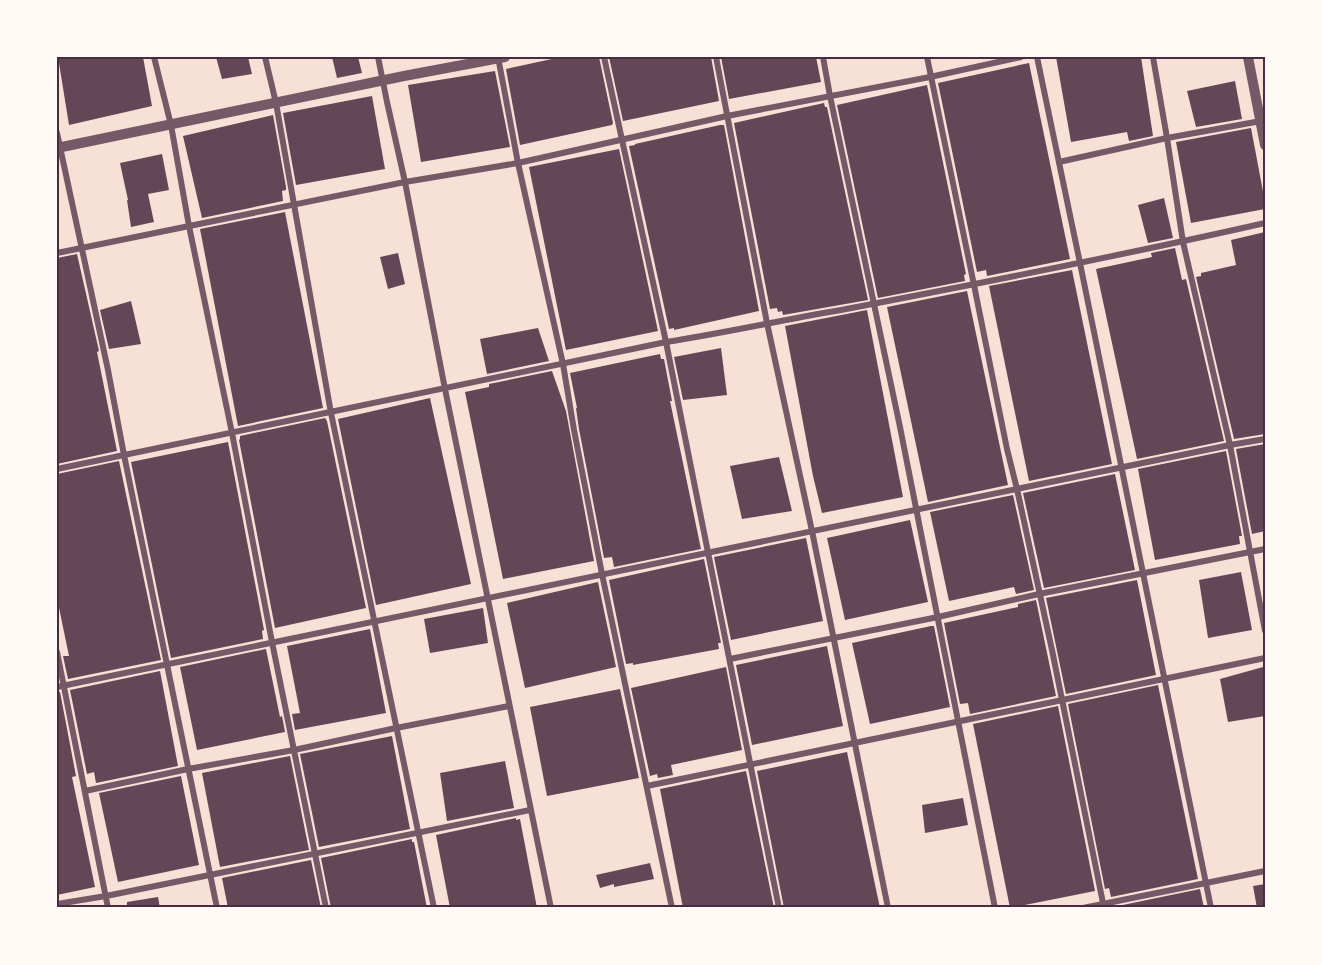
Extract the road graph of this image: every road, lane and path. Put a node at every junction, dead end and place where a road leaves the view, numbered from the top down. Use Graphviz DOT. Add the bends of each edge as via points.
graph roads {
  1 [pos="154,57"];
  2 [pos="265,57"];
  3 [pos="378,57"];
  4 [pos="604,57"];
  5 [pos="716,57"];
  6 [pos="823,57"];
  7 [pos="927,57"];
  8 [pos="1021,57"];
  9 [pos="1037,57"];
  10 [pos="1153,57"];
  11 [pos="1248,57"];
  12 [pos="501,58"];
  13 [pos="930,76"];
  14 [pos="384,81"];
  15 [pos="830,96"];
  16 [pos="276,103"];
  17 [pos="727,116"];
  18 [pos="1261,121"];
  19 [pos="171,125"];
  20 [pos="57,133"];
  21 [pos="1167,138"];
  22 [pos="622,139"];
  23 [pos="1265,145"];
  24 [pos="59,147"];
  25 [pos="1059,162"];
  26 [pos="518,163"];
  27 [pos="405,182"];
  28 [pos="295,204"];
  29 [pos="1265,223"];
  30 [pos="189,226"];
  31 [pos="1183,242"];
  32 [pos="83,248"];
  33 [pos="57,253"];
  34 [pos="1080,262"];
  35 [pos="974,285"];
  36 [pos="873,303"];
  37 [pos="767,323"];
  38 [pos="666,342"];
  39 [pos="563,364"];
  40 [pos="445,389"];
  41 [pos="331,412"];
  42 [pos="232,432"];
  43 [pos="1265,439"];
  44 [pos="1230,445"];
  45 [pos="124,455"];
  46 [pos="1121,467"];
  47 [pos="57,469"];
  48 [pos="1017,489"];
  49 [pos="916,509"];
  50 [pos="812,531"];
  51 [pos="1265,549"];
  52 [pos="708,552"];
  53 [pos="1250,552"];
  54 [pos="602,574"];
  55 [pos="1144,574"];
  56 [pos="1040,594"];
  57 [pos="488,598"];
  58 [pos="938,617"];
  59 [pos="374,621"];
  60 [pos="1265,631"];
  61 [pos="833,638"];
  62 [pos="272,642"];
  63 [pos="57,652"];
  64 [pos="1265,658"];
  65 [pos="730,659"];
  66 [pos="167,664"];
  67 [pos="1164,679"];
  68 [pos="60,686"];
  69 [pos="1061,700"];
  70 [pos="509,706"];
  71 [pos="959,721"];
  72 [pos="396,728"];
  73 [pos="854,743"];
  74 [pos="294,750"];
  75 [pos="751,764"];
  76 [pos="188,769"];
  77 [pos="647,786"];
  78 [pos="85,790"];
  79 [pos="530,810"];
  80 [pos="418,832"];
  81 [pos="315,853"];
  82 [pos="1265,871"];
  83 [pos="210,874"];
  84 [pos="1206,883"];
  85 [pos="106,896"];
  86 [pos="57,904"];
  87 [pos="1104,906"];
  88 [pos="108,908"];
  89 [pos="217,908"];
  90 [pos="326,908"];
  91 [pos="434,908"];
  92 [pos="551,908"];
  93 [pos="672,908"];
  94 [pos="779,908"];
  95 [pos="888,908"];
  96 [pos="995,908"];
  97 [pos="1083,908"];
  98 [pos="1211,908"];
  1 -- 19 [label="street"];
  2 -- 16 [label="street"];
  3 -- 14 [label="street"];
  4 -- 22 [label="street"];
  5 -- 17 [label="street"];
  6 -- 15 [label="street"];
  7 -- 13 [label="street"];
  8 -- 13 [label="street"];
  9 -- 25 [label="street"];
  10 -- 21 [label="street"];
  11 -- 18 [label="street"];
  12 -- 14 [label="street"];
  12 -- 26 [label="street"];
  13 -- 15 [label="street"];
  13 -- 35 [label="street"];
  14 -- 16 [label="street"];
  14 -- 27 [label="street"];
  15 -- 17 [label="street"];
  15 -- 36 [label="street"];
  16 -- 19 [label="street"];
  16 -- 28 [label="street"];
  17 -- 22 [label="street"];
  17 -- 37 [label="street"];
  18 -- 21 [label="street"];
  18 -- 23 [label="street"];
  19 -- 24 [label="street"];
  19 -- 30 [label="street"];
  20 -- 24 [label="street"];
  21 -- 25 [label="street"];
  21 -- 31 [label="street"];
  22 -- 26 [label="street"];
  22 -- 38 [label="street"];
  24 -- 32 [label="street"];
  25 -- 34 [label="street"];
  26 -- 27 [label="street"];
  26 -- 39 [label="street"];
  27 -- 28 [label="street"];
  27 -- 40 [label="street"];
  28 -- 30 [label="street"];
  28 -- 41 [label="street"];
  29 -- 31 [label="street"];
  30 -- 32 [label="street"];
  30 -- 42 [label="street"];
  31 -- 34 [label="street"];
  31 -- 44 [label="street"];
  32 -- 33 [label="street"];
  32 -- 45 [label="street"];
  34 -- 35 [label="street"];
  34 -- 46 [label="street"];
  35 -- 36 [label="street"];
  35 -- 48 [label="street"];
  36 -- 37 [label="street"];
  36 -- 49 [label="street"];
  37 -- 38 [label="street"];
  37 -- 50 [label="street"];
  38 -- 39 [label="street"];
  38 -- 52 [label="street"];
  39 -- 40 [label="street"];
  39 -- 54 [label="street"];
  40 -- 41 [label="street"];
  40 -- 57 [label="street"];
  41 -- 42 [label="street"];
  41 -- 59 [label="street"];
  42 -- 45 [label="street"];
  42 -- 62 [label="street"];
  43 -- 44 [label="street"];
  44 -- 46 [label="street"];
  44 -- 53 [label="street"];
  45 -- 47 [label="street"];
  45 -- 66 [label="street"];
  46 -- 48 [label="street"];
  46 -- 55 [label="street"];
  48 -- 49 [label="street"];
  48 -- 56 [label="street"];
  49 -- 50 [label="street"];
  49 -- 58 [label="street"];
  50 -- 52 [label="street"];
  50 -- 61 [label="street"];
  51 -- 53 [label="street"];
  52 -- 54 [label="street"];
  52 -- 65 [label="street"];
  53 -- 55 [label="street"];
  53 -- 60 [label="street"];
  54 -- 57 [label="street"];
  54 -- 77 [label="street"];
  55 -- 56 [label="street"];
  55 -- 67 [label="street"];
  56 -- 58 [label="street"];
  56 -- 69 [label="street"];
  57 -- 59 [label="street"];
  57 -- 70 [label="street"];
  58 -- 61 [label="street"];
  58 -- 71 [label="street"];
  59 -- 62 [label="street"];
  59 -- 72 [label="street"];
  61 -- 65 [label="street"];
  61 -- 73 [label="street"];
  62 -- 66 [label="street"];
  62 -- 74 [label="street"];
  63 -- 68 [label="street"];
  64 -- 67 [label="street"];
  65 -- 75 [label="street"];
  66 -- 68 [label="street"];
  66 -- 76 [label="street"];
  67 -- 69 [label="street"];
  67 -- 84 [label="street"];
  68 -- 78 [label="street"];
  69 -- 71 [label="street"];
  69 -- 87 [label="street"];
  70 -- 72 [label="street"];
  70 -- 79 [label="street"];
  71 -- 73 [label="street"];
  71 -- 96 [label="street"];
  72 -- 74 [label="street"];
  72 -- 80 [label="street"];
  73 -- 75 [label="street"];
  73 -- 95 [label="street"];
  74 -- 76 [label="street"];
  74 -- 81 [label="street"];
  75 -- 77 [label="street"];
  75 -- 94 [label="street"];
  76 -- 78 [label="street"];
  76 -- 83 [label="street"];
  77 -- 93 [label="street"];
  78 -- 85 [label="street"];
  79 -- 80 [label="street"];
  79 -- 92 [label="street"];
  80 -- 81 [label="street"];
  80 -- 91 [label="street"];
  81 -- 83 [label="street"];
  81 -- 90 [label="street"];
  82 -- 84 [label="street"];
  83 -- 85 [label="street"];
  83 -- 89 [label="street"];
  84 -- 87 [label="street"];
  84 -- 98 [label="street"];
  85 -- 86 [label="street"];
  85 -- 88 [label="street"];
  87 -- 97 [label="street"];
}
